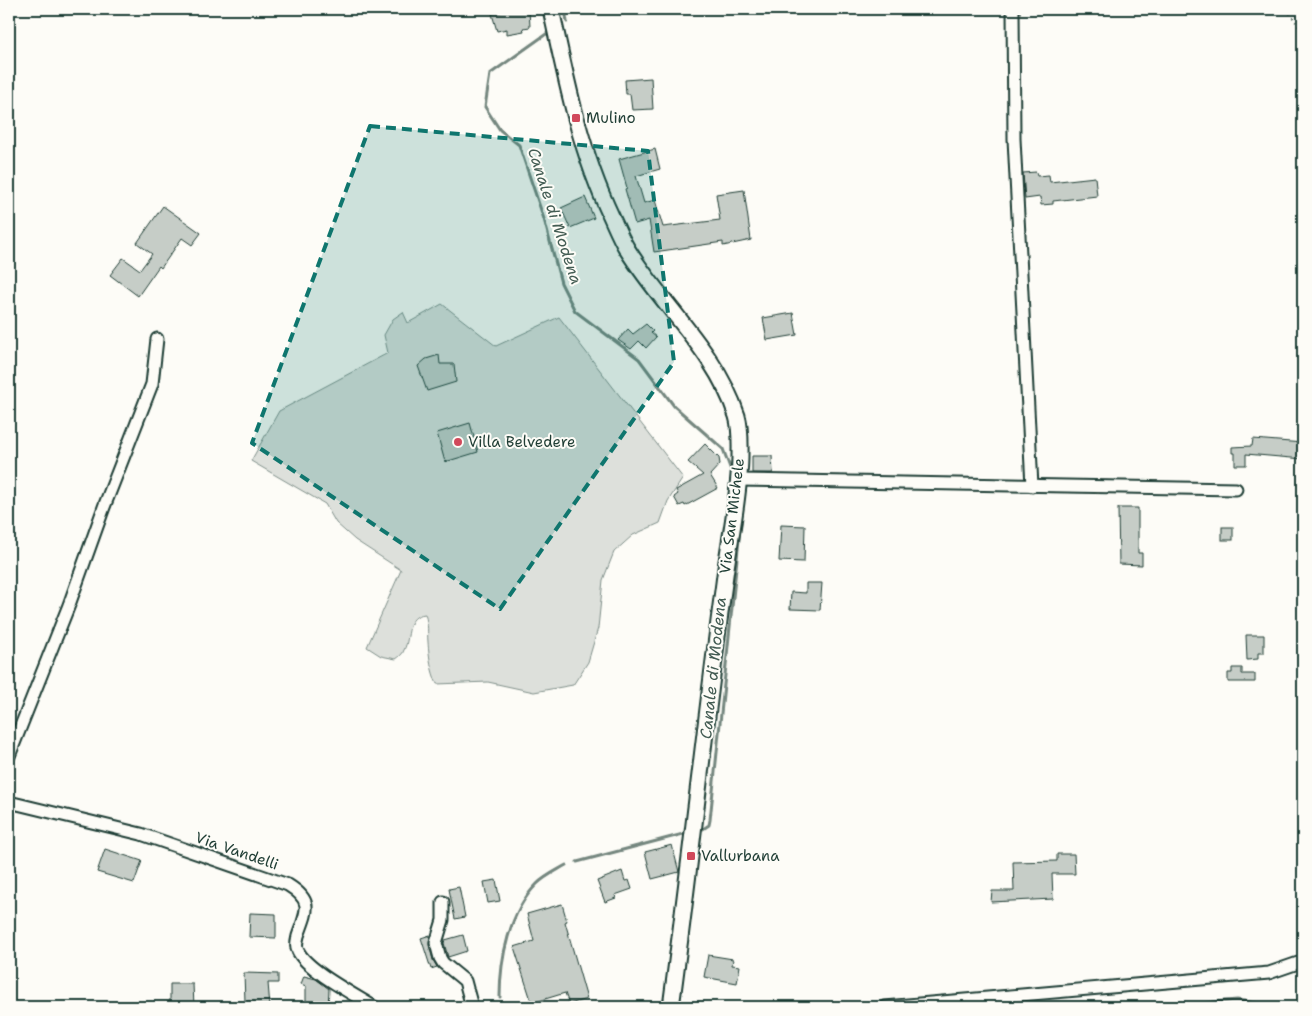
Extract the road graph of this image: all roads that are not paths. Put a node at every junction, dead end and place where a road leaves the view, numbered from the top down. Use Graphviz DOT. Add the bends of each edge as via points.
graph roads {
  1 [pos="552,9"];
  2 [pos="1013,9"];
  3 [pos="157,339"];
  4 [pos="739,480"];
  5 [pos="1032,486"];
  6 [pos="1236,489"];
  7 [pos="9,756"];
  8 [pos="9,802"];
  9 [pos="443,902"];
  10 [pos="1303,964"];
  11 [pos="374,1007"];
  12 [pos="472,1007"];
  13 [pos="671,1007"];
  14 [pos="885,1007"];
  1 -- 4 [label="main road, Via San Michele" via="576,118 593,174 630,253 720,376 738,418 741,436"];
  2 -- 5 [label="street" via="1014,138"];
  3 -- 7 [label="street" via="150,392"];
  4 -- 5 [label="street"];
  4 -- 13 [label="main road, Via San Michele"];
  5 -- 6 [label="street"];
  8 -- 11 [label="street, Via Vandelli" via="141,834 299,891 308,906 297,940 298,952 314,968"];
  9 -- 12 [label="street" via="443,920 436,943 440,958 462,976"];
  10 -- 14 [label="street" via="1269,973"];
}
